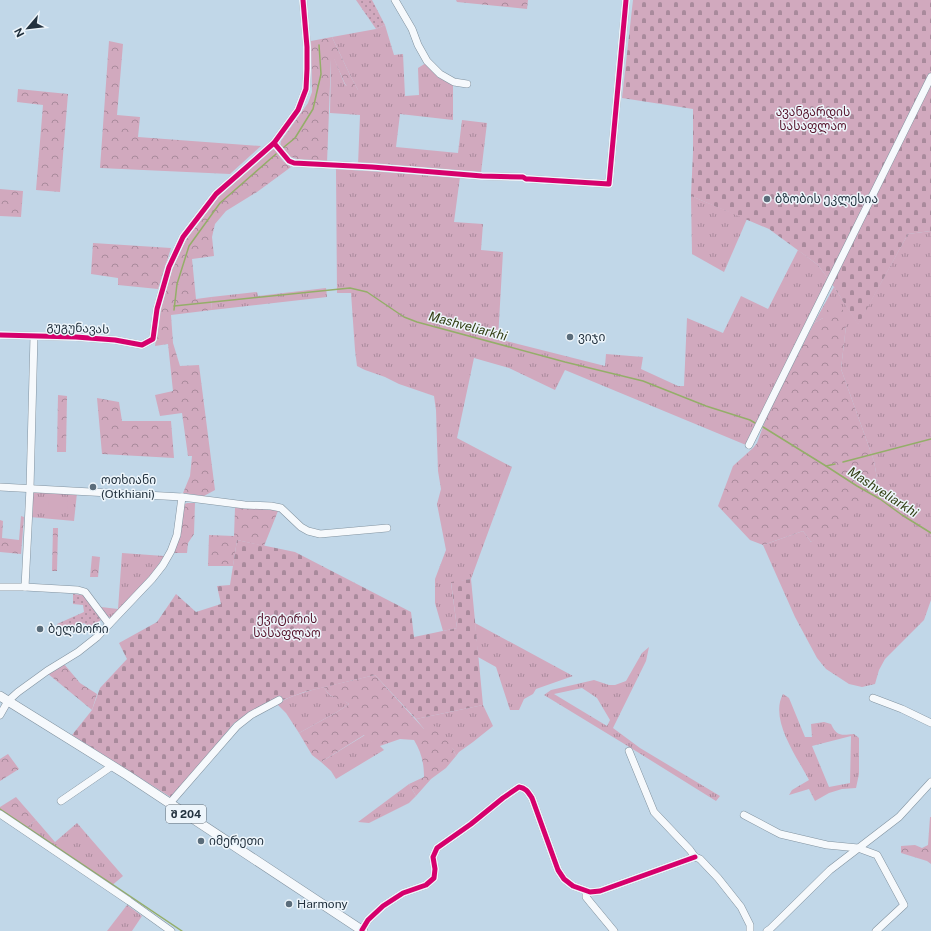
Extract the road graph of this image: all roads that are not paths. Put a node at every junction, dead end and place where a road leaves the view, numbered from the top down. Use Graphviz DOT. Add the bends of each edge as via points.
graph roads {
  1 [pos="303,0"];
  2 [pos="396,0"];
  3 [pos="626,0"];
  4 [pos="931,78"];
  5 [pos="467,84"];
  6 [pos="274,143"];
  7 [pos="0,335"];
  8 [pos="34,336"];
  9 [pos="748,446"];
  10 [pos="0,486"];
  11 [pos="30,488"];
  12 [pos="182,497"];
  13 [pos="387,528"];
  14 [pos="0,587"];
  15 [pos="25,587"];
  16 [pos="109,624"];
  17 [pos="4,698"];
  18 [pos="873,698"];
  19 [pos="279,700"];
  20 [pos="0,715"];
  21 [pos="931,723"];
  22 [pos="629,751"];
  23 [pos="112,766"];
  24 [pos="931,782"];
  25 [pos="61,801"];
  26 [pos="170,803"];
  27 [pos="0,814"];
  28 [pos="744,815"];
  29 [pos="858,848"];
  30 [pos="695,857"];
  31 [pos="586,891"];
  32 [pos="359,930"];
  33 [pos="171,931"];
  34 [pos="614,931"];
  35 [pos="750,931"];
  36 [pos="767,931"];
  37 [pos="876,931"];
  1 -- 6 [label="street" via="307,47 306,89 298,110"];
  2 -- 5 [label="street" via="427,61 440,74 454,82"];
  3 -- 6 [label="street" via="609,184 294,163 289,161"];
  4 -- 9 [label="street"];
  6 -- 8 [label="street, გუგუნავას" via="216,194 183,237 169,267 157,309 153,339 142,345 115,340"];
  7 -- 8 [label="street, გუგუნავას"];
  8 -- 11 [label="street"];
  10 -- 11 [label="street"];
  11 -- 12 [label="street"];
  11 -- 15 [label="street"];
  12 -- 13 [label="street" via="281,508 301,527 320,534"];
  12 -- 16 [label="street" via="177,535 163,566"];
  14 -- 15 [label="street"];
  15 -- 16 [label="street" via="85,592"];
  16 -- 17 [label="street" via="87,645 18,692"];
  17 -- 20 [label="street"];
  17 -- 23 [label="main road, შ 204"];
  18 -- 21 [label="street"];
  19 -- 26 [label="street" via="237,726"];
  22 -- 30 [label="street" via="654,812"];
  23 -- 25 [label="street"];
  23 -- 26 [label="main road, შ 204"];
  24 -- 29 [label="street" via="899,817"];
  26 -- 32 [label="main road, შ 204"];
  27 -- 33 [label="street"];
  28 -- 29 [label="street" via="780,834 828,845"];
  29 -- 36 [label="street" via="830,870"];
  29 -- 37 [label="street" via="877,855 904,905"];
  30 -- 31 [label="street" via="600,891"];
  30 -- 35 [label="street" via="709,867 741,907 750,925"];
  31 -- 32 [label="street" via="573,886 558,870 532,798 528,791 519,787 437,848 433,857 434,878 426,885 403,893 383,906"];
  31 -- 34 [label="street" via="586,897"];
}
